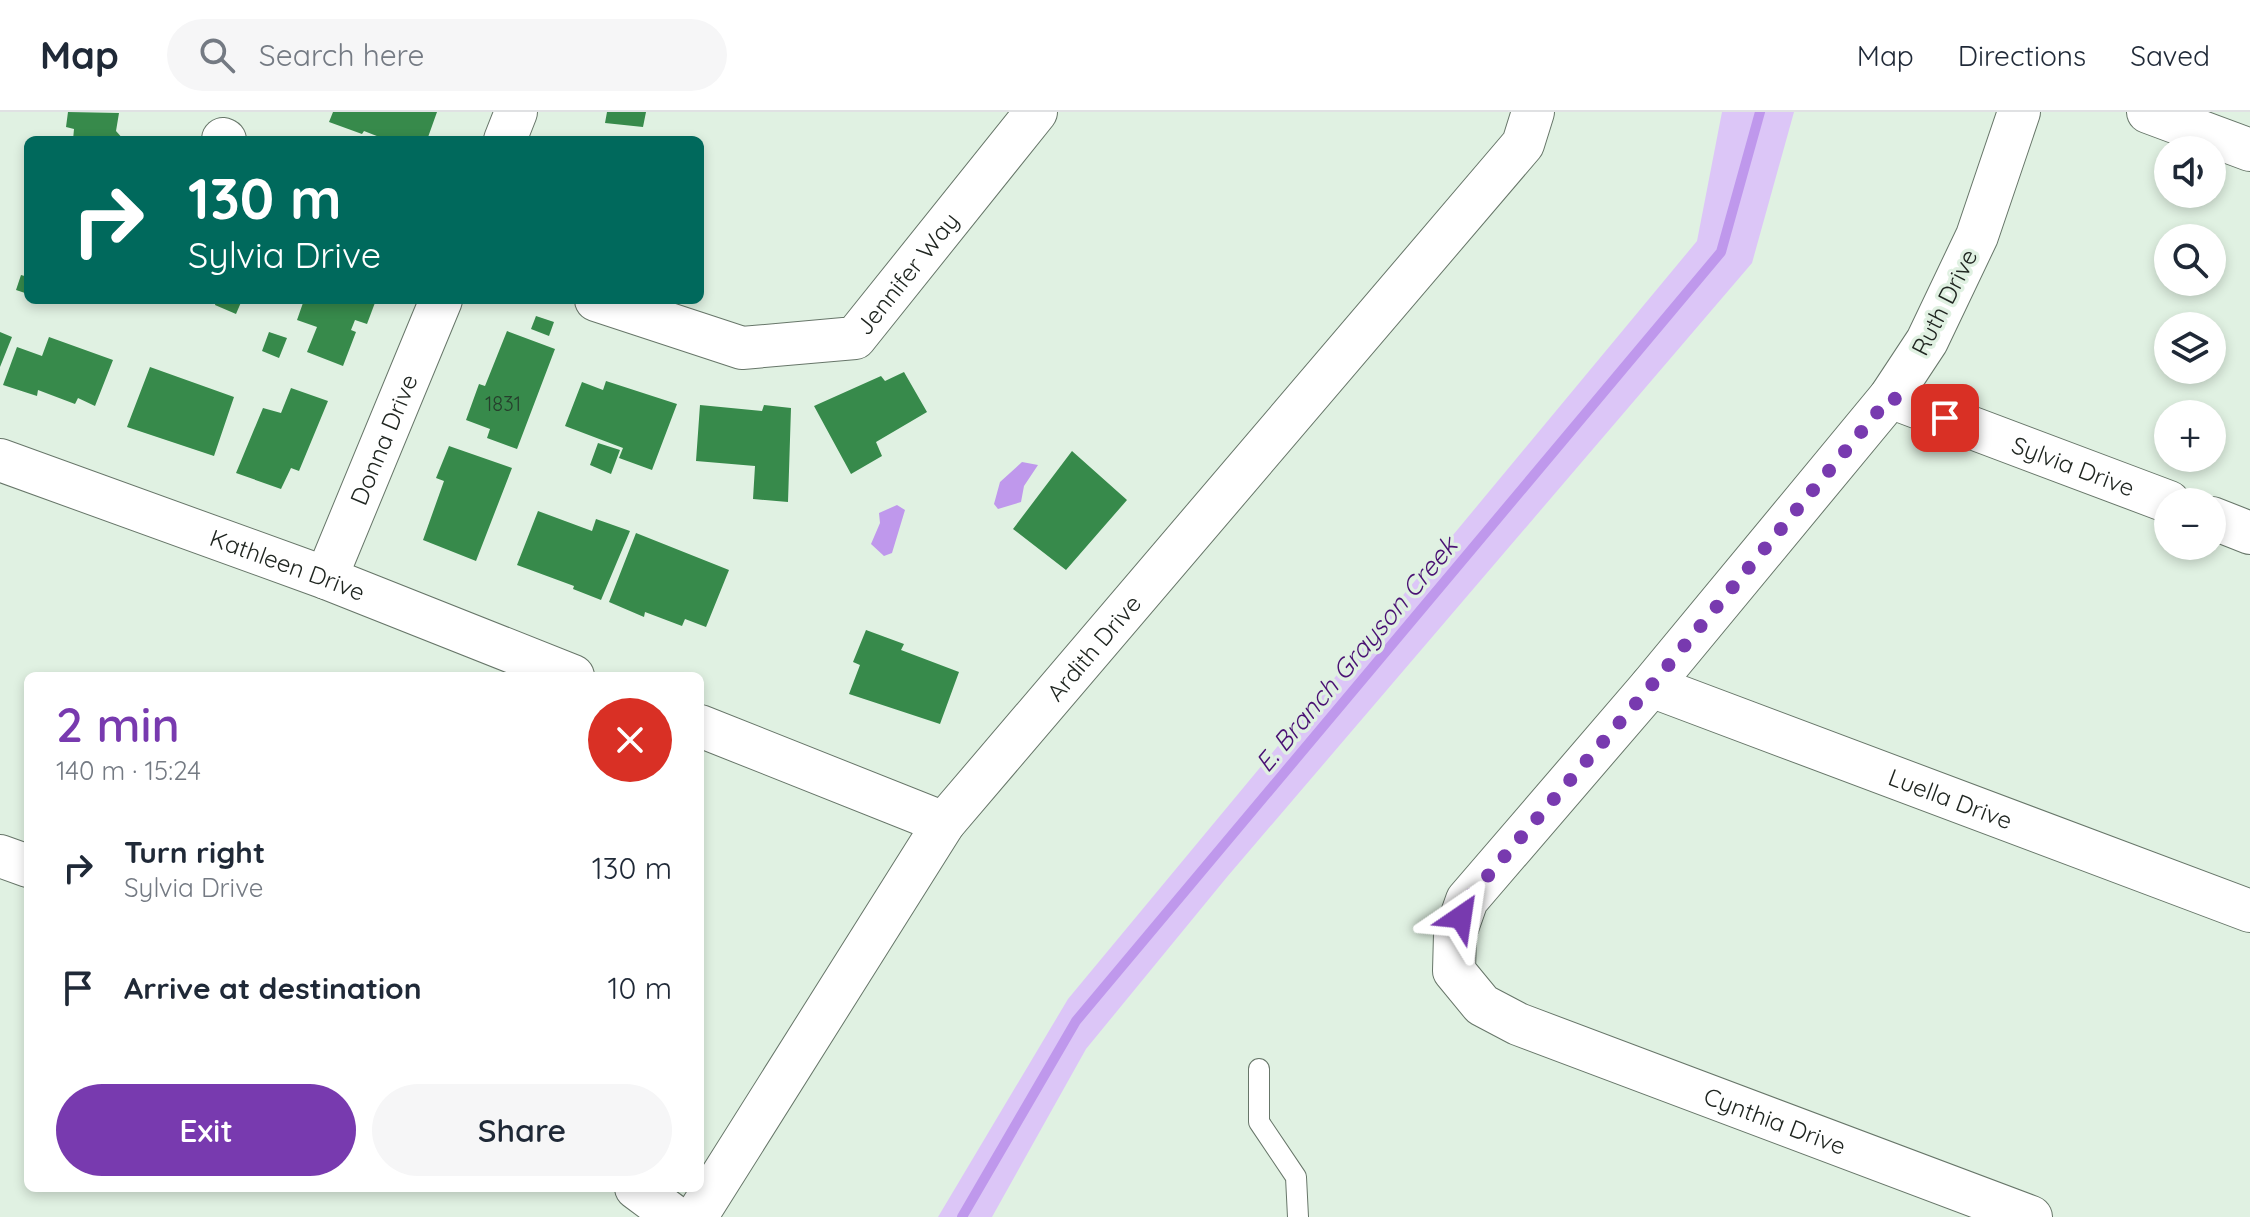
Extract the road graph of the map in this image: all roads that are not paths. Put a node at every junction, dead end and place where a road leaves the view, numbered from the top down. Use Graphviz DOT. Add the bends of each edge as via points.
graph roads {
  1 [pos="516,112"];
  2 [pos="1036,112"];
  3 [pos="1533,112"];
  4 [pos="2019,112"];
  5 [pos="2148,112"];
  6 [pos="507,136"];
  7 [pos="2250,150"];
  8 [pos="439,304"];
  9 [pos="608,304"];
  10 [pos="1890,397"];
  11 [pos="0,460"];
  12 [pos="2154,496"];
  13 [pos="2226,524"];
  14 [pos="2250,533"];
  15 [pos="326,578"];
  16 [pos="563,672"];
  17 [pos="1651,686"];
  18 [pos="704,728"];
  19 [pos="944,823"];
  20 [pos="0,856"];
  21 [pos="24,865"];
  22 [pos="2250,911"];
  23 [pos="1518,1024"];
  24 [pos="1259,1069"];
  25 [pos="641,1192"];
  26 [pos="675,1217"];
  27 [pos="696,1217"];
  28 [pos="1298,1217"];
  29 [pos="2031,1217"];
  1 -- 6 [label="street"];
  2 -- 9 [label="street, Jennifer Way" via="855,338 742,348"];
  3 -- 19 [label="street, Ardith Drive" via="1523,144"];
  4 -- 10 [label="street, Ruth Drive" via="1977,236 1927,341"];
  5 -- 7 [label="street"];
  8 -- 15 [label="street, Donna Drive"];
  10 -- 12 [label="street, Sylvia Drive"];
  10 -- 17 [label="street, Ruth Drive"];
  11 -- 15 [label="street, Kathleen Drive"];
  13 -- 14 [label="street"];
  15 -- 16 [label="street, Kathleen Drive"];
  17 -- 22 [label="street, Luella Drive"];
  17 -- 23 [label="street, Ruth Drive" via="1467,900 1455,934 1454,971 1482,1005"];
  18 -- 19 [label="street"];
  19 -- 27 [label="street, Ardith Drive"];
  20 -- 21 [label="street"];
  23 -- 29 [label="street, Cynthia Drive"];
  24 -- 28 [label="lane" via="1259,1122 1296,1177"];
  25 -- 26 [label="street"];
}
